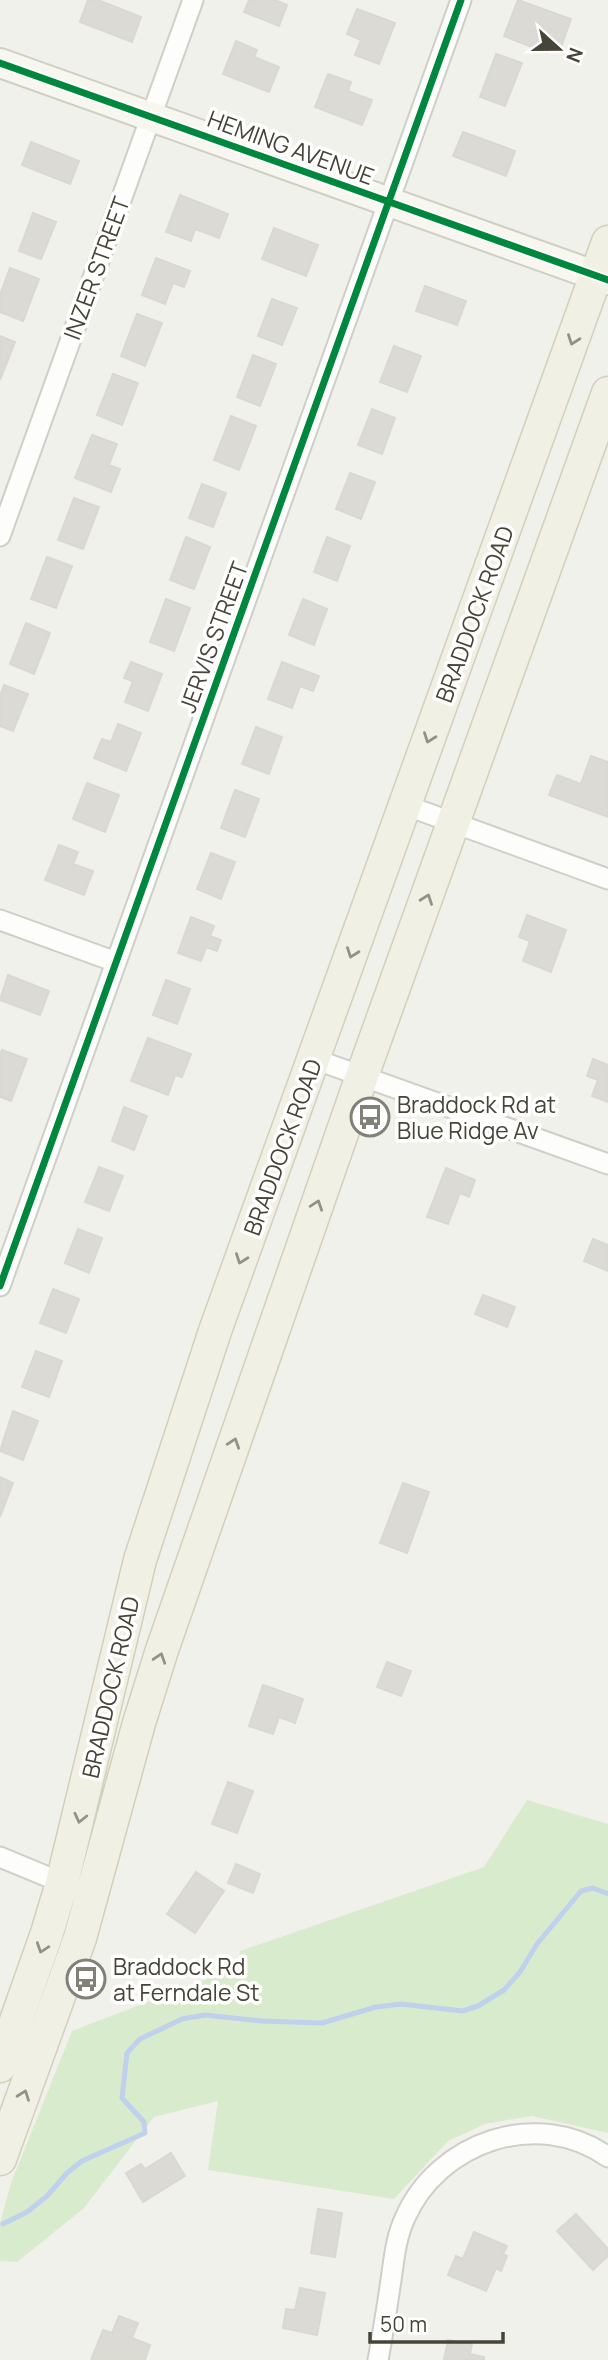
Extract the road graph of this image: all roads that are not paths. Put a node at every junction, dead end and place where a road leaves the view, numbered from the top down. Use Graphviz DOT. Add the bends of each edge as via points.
graph roads {
  1 [pos="192,0"];
  2 [pos="461,0"];
  3 [pos="0,63"];
  4 [pos="150,117"];
  5 [pos="388,202"];
  6 [pos="608,242"];
  7 [pos="602,278"];
  8 [pos="605,408"];
  9 [pos="0,536"];
  10 [pos="405,805"];
  11 [pos="454,823"];
  12 [pos="608,879"];
  13 [pos="0,920"];
  14 [pos="116,962"];
  15 [pos="314,1059"];
  16 [pos="362,1076"];
  17 [pos="608,1164"];
  18 [pos="0,1286"];
  19 [pos="0,1857"];
  20 [pos="62,1883"];
  21 [pos="93,1896"];
  22 [pos="0,2066"];
  23 [pos="608,2157"];
  24 [pos="0,2159"];
  25 [pos="378,2360"];
  1 -- 4 [label="street, INZER STREET"];
  2 -- 5 [label="street, JERVIS STREET"];
  3 -- 4 [label="street, HEMING AVENUE"];
  4 -- 5 [label="street, HEMING AVENUE"];
  4 -- 9 [label="street, INZER STREET"];
  5 -- 7 [label="street, HEMING AVENUE"];
  5 -- 14 [label="street, JERVIS STREET"];
  6 -- 7 [label="main road, BRADDOCK ROAD"];
  7 -- 10 [label="main road, BRADDOCK ROAD, one-way"];
  8 -- 11 [label="main road, BRADDOCK ROAD"];
  10 -- 11 [label="street"];
  10 -- 15 [label="main road, BRADDOCK ROAD, one-way"];
  11 -- 12 [label="street"];
  16 -- 11 [label="main road, BRADDOCK ROAD, one-way"];
  13 -- 14 [label="street"];
  14 -- 18 [label="street, JERVIS STREET"];
  15 -- 16 [label="street"];
  15 -- 20 [label="main road, BRADDOCK ROAD, one-way" via="215,1331 140,1560"];
  16 -- 17 [label="street"];
  21 -- 16 [label="main road, BRADDOCK ROAD, one-way" via="162,1650"];
  19 -- 20 [label="street"];
  20 -- 21 [label="street"];
  20 -- 22 [label="main road, BRADDOCK ROAD, one-way"];
  24 -- 21 [label="main road, BRADDOCK ROAD, one-way"];
  23 -- 25 [label="street" via="556,2136 517,2134 472,2147 432,2176 416,2196 397,2241"];
}
